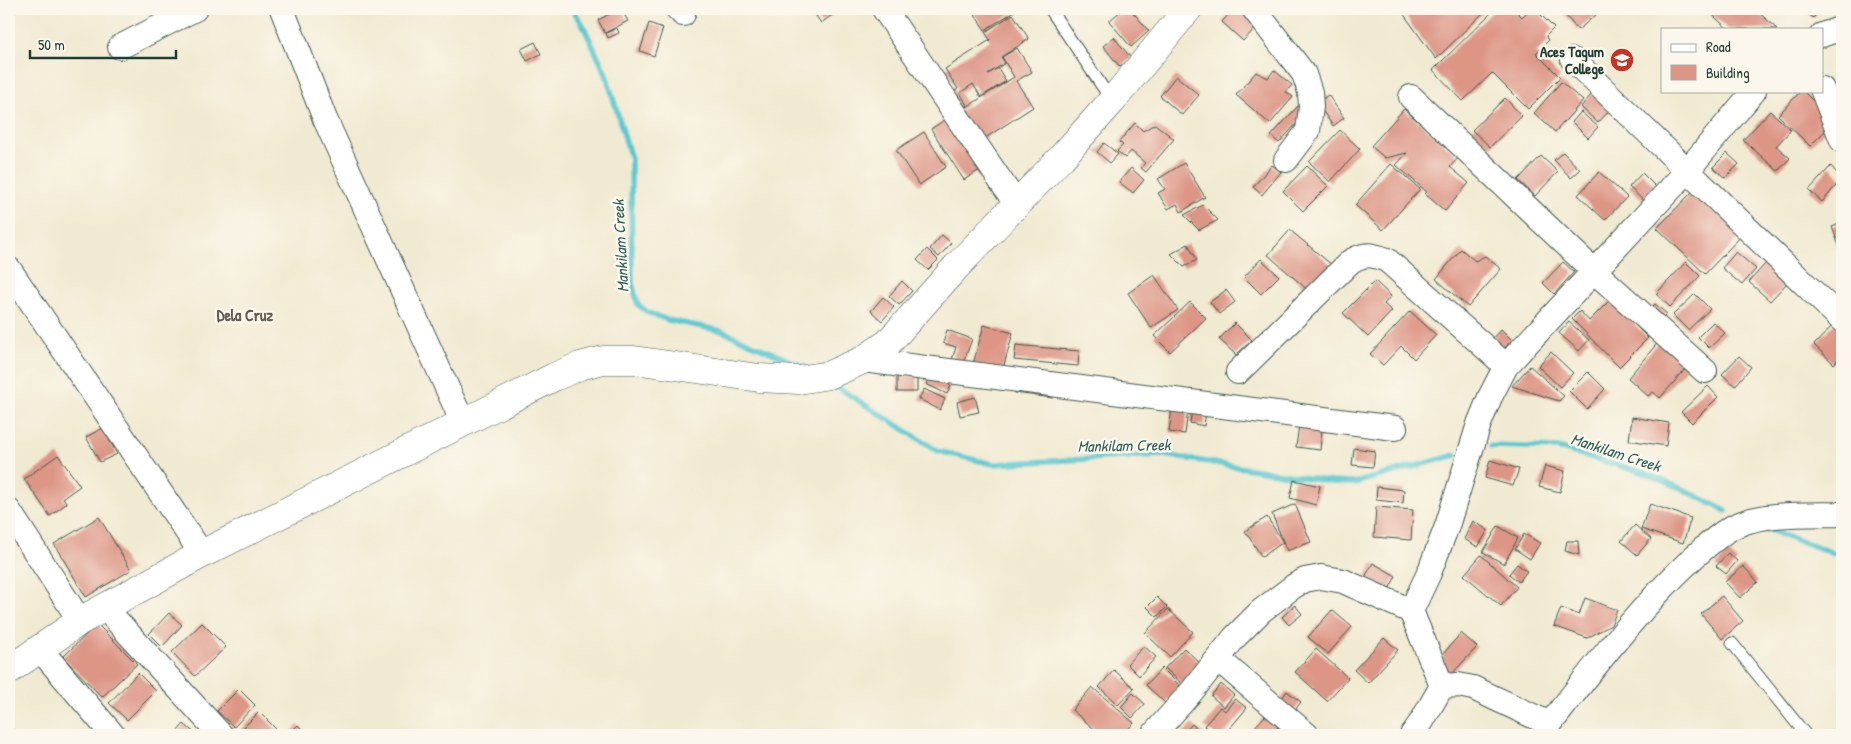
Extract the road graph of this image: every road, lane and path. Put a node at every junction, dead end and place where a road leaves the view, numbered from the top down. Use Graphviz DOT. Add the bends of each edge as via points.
graph roads {
  1 [pos="195,9"];
  2 [pos="282,9"];
  3 [pos="884,9"];
  4 [pos="1050,9"];
  5 [pos="1187,9"];
  6 [pos="1254,9"];
  7 [pos="1842,28"];
  8 [pos="1824,34"];
  9 [pos="120,47"];
  10 [pos="1574,60"];
  11 [pos="1753,92"];
  12 [pos="1823,92"];
  13 [pos="1411,97"];
  14 [pos="1112,101"];
  15 [pos="1842,140"];
  16 [pos="1286,160"];
  17 [pos="1686,171"];
  18 [pos="1017,205"];
  19 [pos="9,269"];
  20 [pos="1594,271"];
  21 [pos="1842,320"];
  22 [pos="864,360"];
  23 [pos="1506,366"];
  24 [pos="1705,371"];
  25 [pos="1238,372"];
  26 [pos="463,423"];
  27 [pos="1395,428"];
  28 [pos="9,511"];
  29 [pos="1842,514"];
  30 [pos="202,554"];
  31 [pos="105,608"];
  32 [pos="1411,611"];
  33 [pos="80,622"];
  34 [pos="1732,644"];
  35 [pos="39,648"];
  36 [pos="1218,659"];
  37 [pos="9,670"];
  38 [pos="1442,686"];
  39 [pos="1548,730"];
  40 [pos="113,735"];
  41 [pos="220,735"];
  42 [pos="1153,735"];
  43 [pos="1307,735"];
  44 [pos="1412,735"];
  45 [pos="1806,735"];
  1 -- 9 [label="street"];
  2 -- 26 [label="street" via="325,119"];
  3 -- 18 [label="street"];
  4 -- 14 [label="lane"];
  5 -- 14 [label="street"];
  6 -- 16 [label="street" via="1304,74 1310,92 1312,107 1308,131"];
  7 -- 8 [label="street"];
  10 -- 17 [label="street"];
  11 -- 17 [label="street"];
  12 -- 15 [label="street"];
  13 -- 20 [label="street"];
  14 -- 18 [label="street"];
  17 -- 20 [label="street"];
  17 -- 21 [label="street"];
  18 -- 22 [label="street" via="888,343"];
  19 -- 30 [label="street"];
  20 -- 23 [label="street"];
  20 -- 24 [label="street"];
  22 -- 26 [label="street" via="829,375 799,380 759,378 634,360 603,360 554,377"];
  22 -- 27 [label="street"];
  23 -- 25 [label="street" via="1387,260 1362,255 1351,261"];
  23 -- 32 [label="street" via="1479,424 1447,526"];
  26 -- 30 [label="street"];
  28 -- 33 [label="street"];
  29 -- 39 [label="street" via="1766,517 1737,525 1721,534 1676,574 1624,631"];
  30 -- 31 [label="street"];
  31 -- 33 [label="street"];
  31 -- 41 [label="street"];
  32 -- 36 [label="street" via="1343,581 1321,576 1294,586 1261,611"];
  32 -- 38 [label="street"];
  33 -- 35 [label="street"];
  34 -- 45 [label="lane"];
  35 -- 37 [label="street"];
  35 -- 40 [label="street"];
  36 -- 42 [label="street"];
  36 -- 43 [label="street"];
  38 -- 39 [label="street" via="1473,688"];
  38 -- 44 [label="street"];
}
